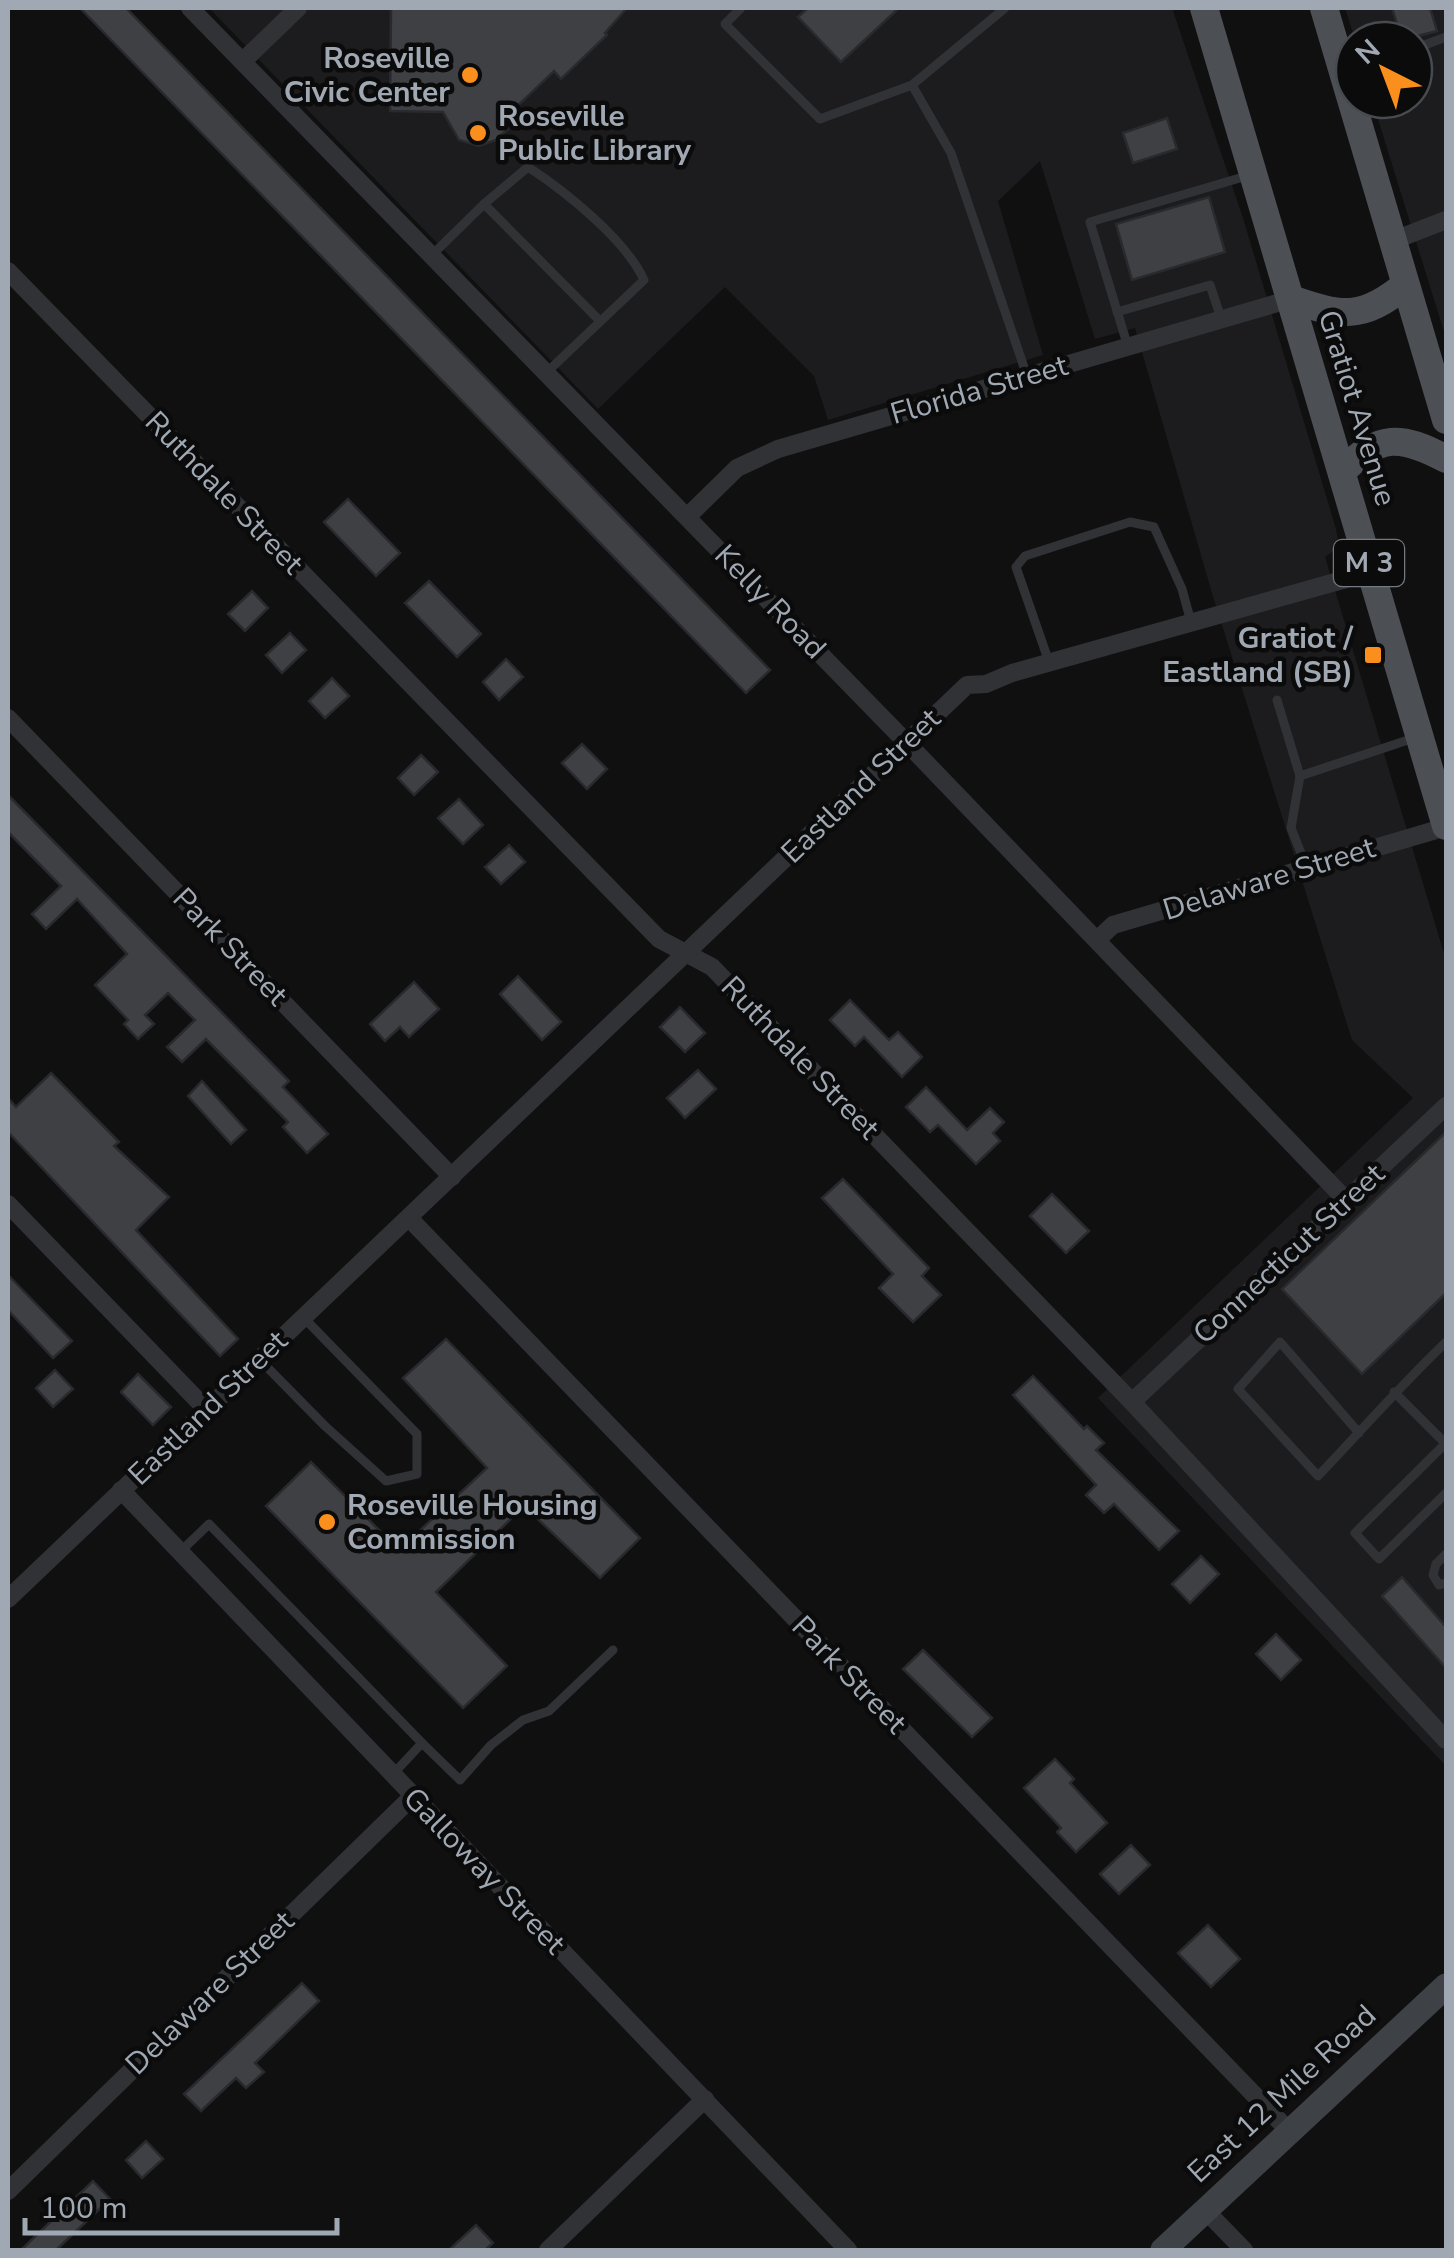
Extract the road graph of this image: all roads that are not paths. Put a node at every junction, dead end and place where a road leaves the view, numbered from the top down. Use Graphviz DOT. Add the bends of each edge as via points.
graph roads {
  1 [pos="190,8"];
  2 [pos="298,8"];
  3 [pos="742,8"];
  4 [pos="1004,8"];
  5 [pos="1204,8"];
  6 [pos="1324,8"];
  7 [pos="1334,31"];
  8 [pos="243,61"];
  9 [pos="912,85"];
  10 [pos="1361,120"];
  11 [pos="1253,174"];
  12 [pos="484,204"];
  13 [pos="1446,220"];
  14 [pos="1392,241"];
  15 [pos="432,256"];
  16 [pos="8,271"];
  17 [pos="1405,286"];
  18 [pos="1291,299"];
  19 [pos="1117,312"];
  20 [pos="1222,320"];
  21 [pos="600,321"];
  22 [pos="1128,347"];
  23 [pos="546,372"];
  24 [pos="1027,376"];
  25 [pos="1446,420"];
  26 [pos="1446,459"];
  27 [pos="1342,472"];
  28 [pos="688,518"];
  29 [pos="1371,572"];
  30 [pos="1192,622"];
  31 [pos="1050,662"];
  32 [pos="1278,700"];
  33 [pos="8,718"];
  34 [pos="1420,736"];
  35 [pos="906,742"];
  36 [pos="1300,776"];
  37 [pos="1446,827"];
  38 [pos="1307,868"];
  39 [pos="1097,940"];
  40 [pos="686,954"];
  41 [pos="1446,1106"];
  42 [pos="452,1176"];
  43 [pos="1345,1199"];
  44 [pos="8,1204"];
  45 [pos="409,1218"];
  46 [pos="303,1317"];
  47 [pos="1446,1342"];
  48 [pos="259,1359"];
  49 [pos="1394,1392"];
  50 [pos="1132,1402"];
  51 [pos="206,1409"];
  52 [pos="1359,1433"];
  53 [pos="1446,1443"];
  54 [pos="122,1490"];
  55 [pos="1446,1493"];
  56 [pos="181,1551"];
  57 [pos="1446,1554"];
  58 [pos="1446,1583"];
  59 [pos="8,1598"];
  60 [pos="613,1650"];
  61 [pos="1446,1740"];
  62 [pos="422,1743"];
  63 [pos="392,1775"];
  64 [pos="413,1796"];
  65 [pos="1446,1986"];
  66 [pos="705,2099"];
  67 [pos="1290,2132"];
  68 [pos="8,2191"];
  69 [pos="1205,2210"];
  70 [pos="548,2250"];
  71 [pos="848,2250"];
  72 [pos="1163,2250"];
  73 [pos="1244,2250"];
  1 -- 8 [label="street, Kelly Road"];
  2 -- 8 [label="street"];
  3 -- 9 [label="lane" via="725,24 820,120"];
  4 -- 9 [label="lane"];
  5 -- 11 [label="main road, Gratiot Avenue / M 3"];
  6 -- 7 [label="main road"];
  8 -- 15 [label="street, Kelly Road"];
  9 -- 24 [label="lane" via="951,153"];
  10 -- 14 [label="main road"];
  11 -- 18 [label="main road, Gratiot Avenue / M 3"];
  11 -- 19 [label="lane" via="1090,222"];
  12 -- 15 [label="lane"];
  12 -- 21 [label="lane"];
  12 -- 21 [label="lane" via="528,167 563,190 644,280"];
  13 -- 14 [label="street"];
  14 -- 17 [label="main road"];
  15 -- 23 [label="street, Kelly Road"];
  16 -- 40 [label="street, Ruthdale Street" via="659,939"];
  17 -- 18 [label="main road" via="1360,312"];
  17 -- 25 [label="main road"];
  18 -- 20 [label="street, Florida Street"];
  18 -- 27 [label="main road, Gratiot Avenue / M 3"];
  19 -- 20 [label="lane" via="1210,285"];
  19 -- 22 [label="lane"];
  20 -- 22 [label="street, Florida Street"];
  21 -- 23 [label="lane"];
  22 -- 24 [label="street, Florida Street"];
  23 -- 28 [label="street, Kelly Road"];
  24 -- 28 [label="street, Florida Street" via="755,458"];
  26 -- 27 [label="main road" via="1422,446 1385,441"];
  27 -- 29 [label="main road, Gratiot Avenue / M 3"];
  28 -- 35 [label="street, Kelly Road"];
  29 -- 30 [label="street, Eastland Street"];
  29 -- 34 [label="main road, Gratiot Avenue / M 3"];
  30 -- 31 [label="street, Eastland Street"];
  30 -- 31 [label="lane" via="1154,527 1130,522 1025,556 1016,567"];
  31 -- 35 [label="street, Eastland Street" via="967,685"];
  32 -- 36 [label="lane"];
  33 -- 42 [label="street, Park Street"];
  34 -- 36 [label="lane"];
  34 -- 37 [label="main road, Gratiot Avenue / M 3"];
  35 -- 39 [label="street, Kelly Road"];
  35 -- 40 [label="street, Eastland Street"];
  36 -- 38 [label="lane" via="1291,828"];
  37 -- 38 [label="street, Delaware Street"];
  38 -- 39 [label="street, Delaware Street" via="1113,926"];
  39 -- 43 [label="street, Kelly Road"];
  40 -- 42 [label="street, Eastland Street"];
  40 -- 50 [label="street, Ruthdale Street" via="712,966"];
  41 -- 43 [label="street, Connecticut Street"];
  42 -- 45 [label="street, Eastland Street"];
  43 -- 50 [label="street, Connecticut Street"];
  44 -- 51 [label="street"];
  45 -- 46 [label="street, Eastland Street"];
  45 -- 67 [label="street, Park Street"];
  46 -- 48 [label="street, Eastland Street"];
  46 -- 48 [label="lane" via="416,1434 417,1474 386,1480"];
  47 -- 49 [label="lane"];
  48 -- 51 [label="street, Eastland Street"];
  49 -- 52 [label="lane"];
  49 -- 53 [label="lane"];
  50 -- 61 [label="street, Ruthdale Street"];
  51 -- 54 [label="street, Eastland Street"];
  52 -- 52 [label="lane" via="1280,1342 1238,1389 1318,1476"];
  53 -- 55 [label="lane" via="1355,1534 1379,1559"];
  54 -- 56 [label="street, Galloway Street"];
  54 -- 59 [label="street, Eastland Street"];
  56 -- 62 [label="lane" via="209,1524"];
  56 -- 63 [label="street, Galloway Street"];
  57 -- 58 [label="lane" via="1433,1575 1439,1585"];
  60 -- 62 [label="lane" via="549,1711 523,1720 491,1745 460,1780"];
  62 -- 63 [label="lane"];
  63 -- 64 [label="street, Galloway Street"];
  64 -- 66 [label="street, Galloway Street"];
  64 -- 68 [label="street, Delaware Street"];
  65 -- 67 [label="main road, East 12 Mile Road"];
  66 -- 70 [label="street"];
  66 -- 71 [label="street, Galloway Street"];
  67 -- 69 [label="main road, East 12 Mile Road"];
  69 -- 72 [label="main road, East 12 Mile Road"];
  69 -- 73 [label="street"];
}
